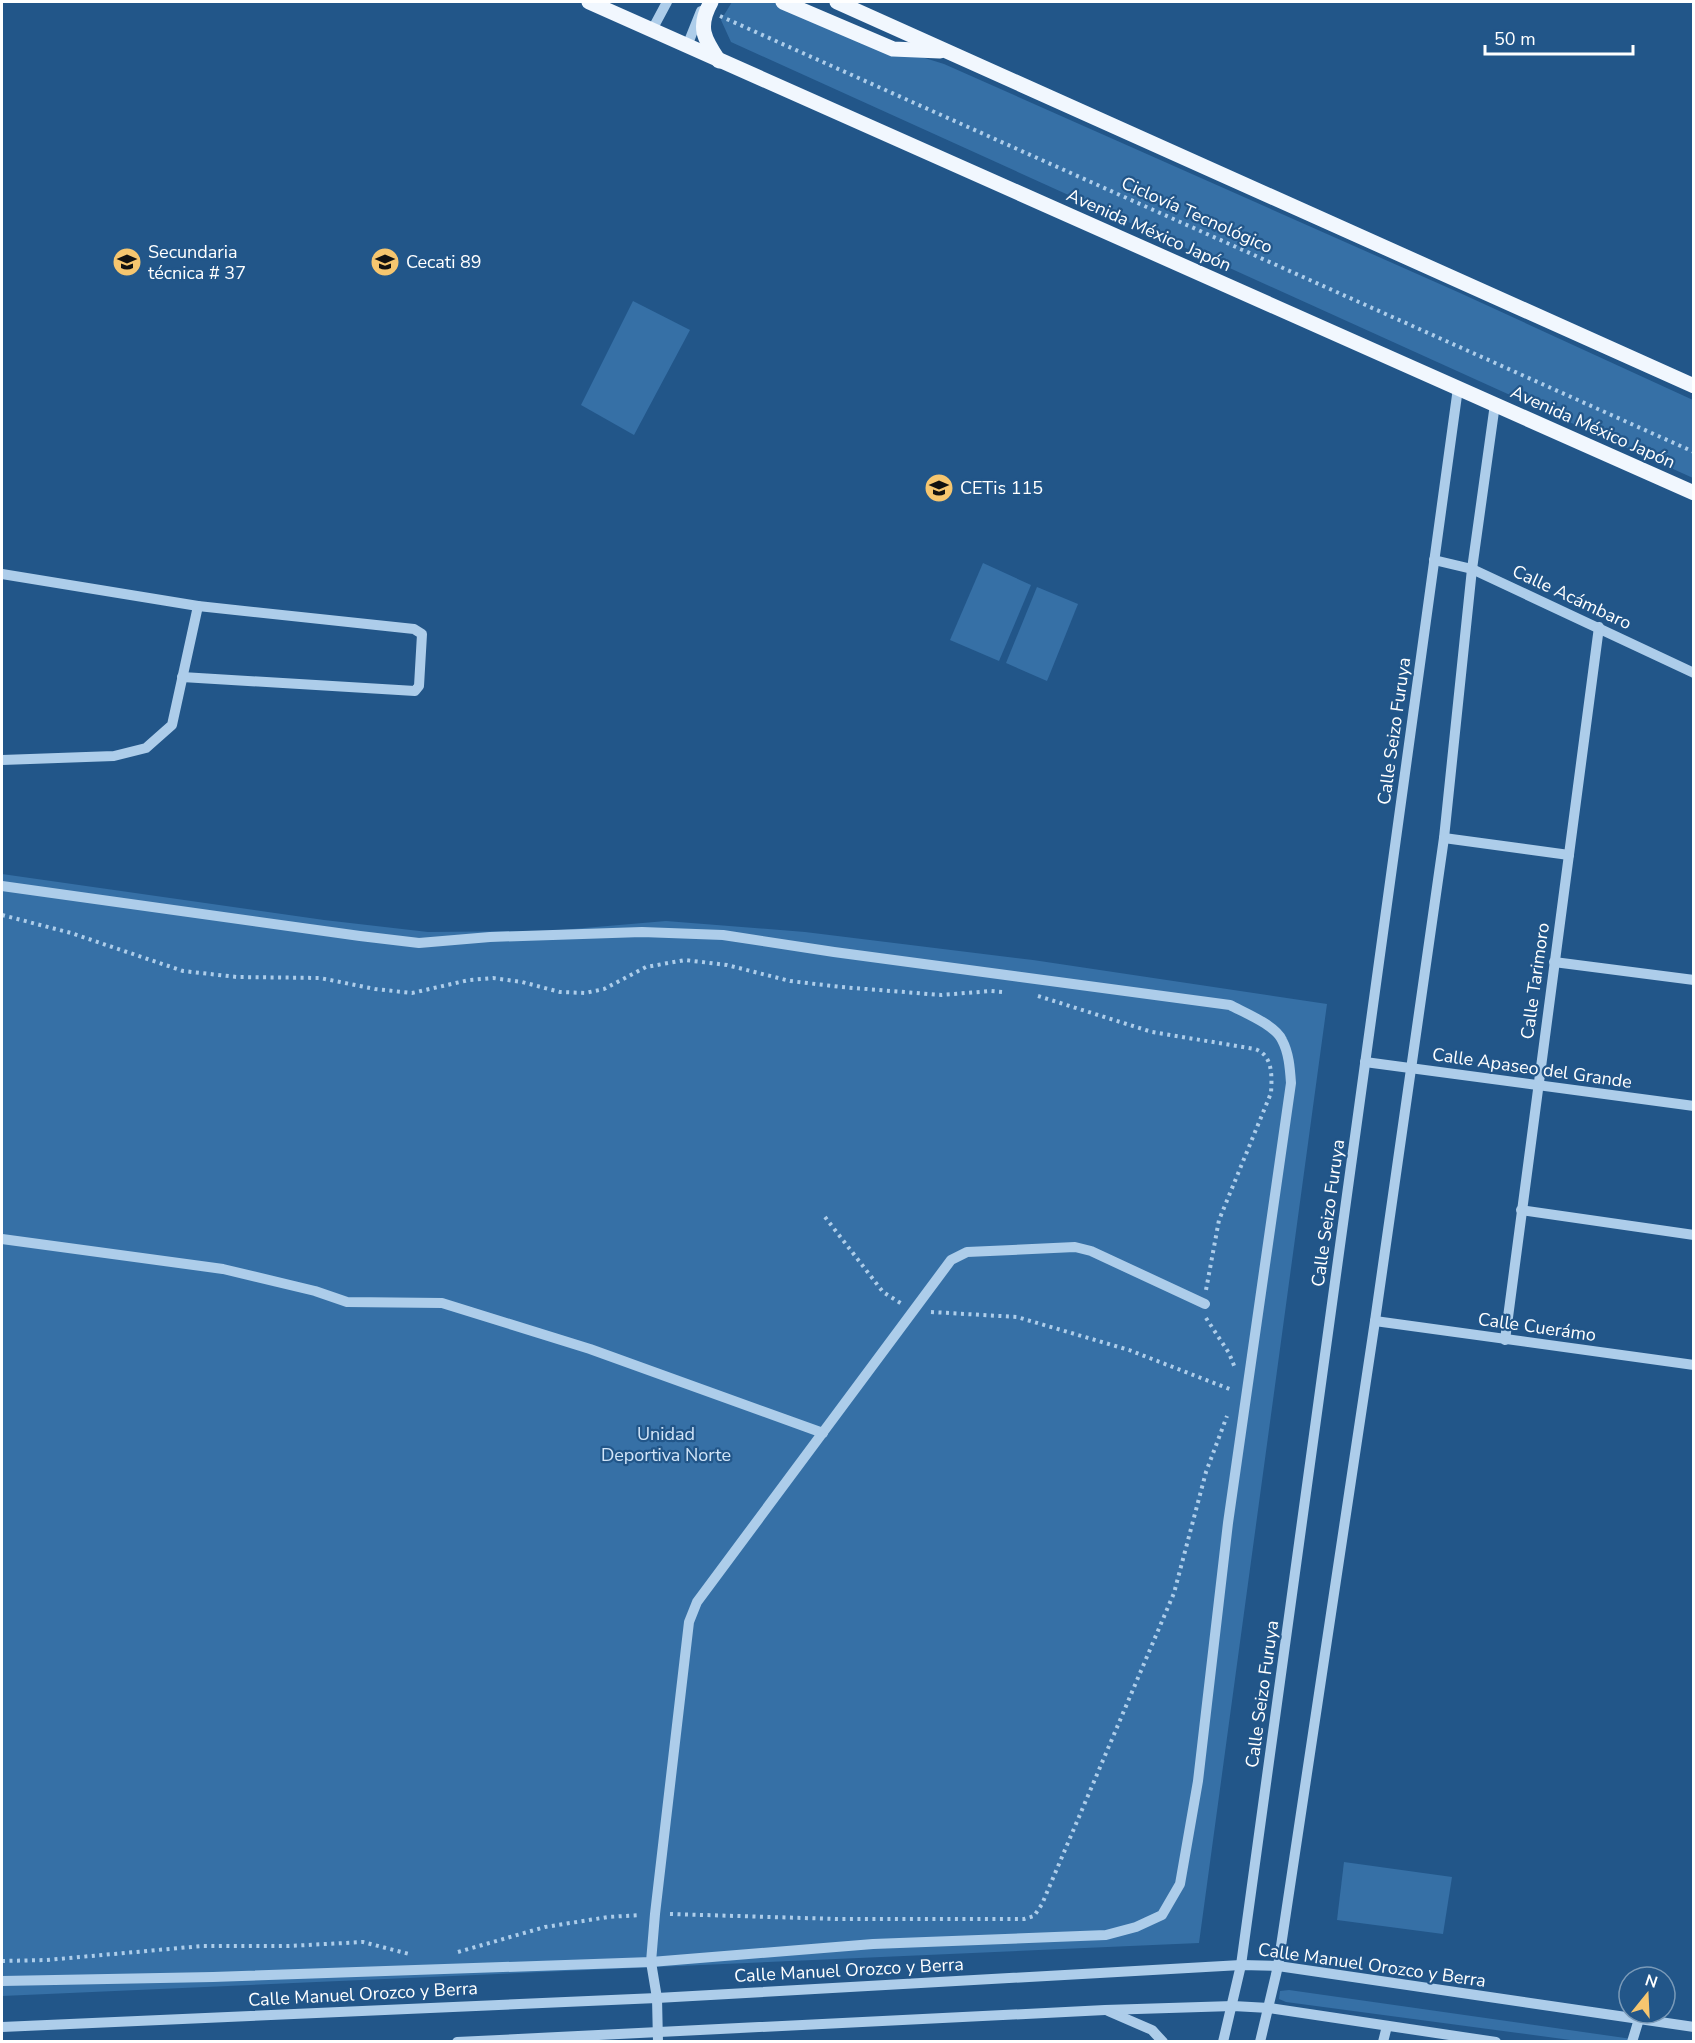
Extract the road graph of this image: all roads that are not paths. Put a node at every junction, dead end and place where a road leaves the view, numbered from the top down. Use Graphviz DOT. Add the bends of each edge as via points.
graph roads {
  1 [pos="589,2"];
  2 [pos="666,2"];
  3 [pos="783,2"];
  4 [pos="837,2"];
  5 [pos="708,4"];
  6 [pos="652,30"];
  7 [pos="687,46"];
  8 [pos="949,52"];
  9 [pos="718,60"];
  10 [pos="1694,386"];
  11 [pos="1458,388"];
  12 [pos="1495,404"];
  13 [pos="1694,493"];
  14 [pos="1434,560"];
  15 [pos="1472,569"];
  16 [pos="2,574"];
  17 [pos="198,606"];
  18 [pos="1599,627"];
  19 [pos="1694,673"];
  20 [pos="182,677"];
  21 [pos="2,760"];
  22 [pos="1444,838"];
  23 [pos="1569,855"];
  24 [pos="2,886"];
  25 [pos="1554,962"];
  26 [pos="1694,980"];
  27 [pos="1365,1062"];
  28 [pos="1410,1068"];
  29 [pos="1537,1085"];
  30 [pos="1694,1106"];
  31 [pos="1521,1210"];
  32 [pos="1694,1234"];
  33 [pos="2,1239"];
  34 [pos="1204,1304"];
  35 [pos="1375,1321"];
  36 [pos="1505,1340"];
  37 [pos="1694,1365"];
  38 [pos="822,1433"];
  39 [pos="651,1962"];
  40 [pos="1241,1965"];
  41 [pos="1278,1966"];
  42 [pos="2,1981"];
  43 [pos="657,1998"];
  44 [pos="1233,2006"];
  45 [pos="1269,2008"];
  46 [pos="1105,2010"];
  47 [pos="1617,2016"];
  48 [pos="1637,2025"];
  49 [pos="1677,2025"];
  50 [pos="1387,2026"];
  51 [pos="2,2027"];
  52 [pos="1694,2027"];
  53 [pos="658,2037"];
  54 [pos="457,2042"];
  55 [pos="1163,2042"];
  56 [pos="1223,2042"];
  57 [pos="1260,2042"];
  58 [pos="1383,2042"];
  59 [pos="1496,2042"];
  60 [pos="1632,2042"];
  1 -- 6 [label="main road, Avenida México Japón"];
  2 -- 6 [label="street"];
  3 -- 8 [label="main road" via="892,49"];
  4 -- 8 [label="main road"];
  5 -- 7 [label="street"];
  5 -- 9 [label="main road" via="704,37"];
  6 -- 7 [label="main road, Avenida México Japón"];
  7 -- 9 [label="main road, Avenida México Japón"];
  8 -- 10 [label="main road"];
  9 -- 11 [label="main road, Avenida México Japón"];
  11 -- 12 [label="main road, Avenida México Japón"];
  11 -- 14 [label="street, Calle Seizo Furuya"];
  12 -- 13 [label="main road, Avenida México Japón"];
  12 -- 15 [label="street"];
  14 -- 15 [label="street, Calle Acámbaro"];
  14 -- 27 [label="street, Calle Seizo Furuya"];
  15 -- 18 [label="street, Calle Acámbaro"];
  15 -- 22 [label="street"];
  16 -- 17 [label="street"];
  17 -- 20 [label="street"];
  17 -- 20 [label="street" via="414,629 422,634 419,686 415,691"];
  18 -- 19 [label="street, Calle Acámbaro"];
  18 -- 23 [label="street, Calle Tarimoro"];
  20 -- 21 [label="street" via="172,725 146,748 114,756"];
  22 -- 23 [label="street"];
  22 -- 28 [label="street"];
  23 -- 25 [label="street, Calle Tarimoro"];
  24 -- 39 [label="street" via="418,943 642,932 723,935 1230,1005 1282,1038 1291,1083 1228,1523 1198,1781 1179,1884 1162,1915 1106,1935 873,1944"];
  25 -- 26 [label="street"];
  25 -- 29 [label="street, Calle Tarimoro"];
  27 -- 28 [label="street, Calle Apaseo del Grande"];
  27 -- 40 [label="street, Calle Seizo Furuya"];
  28 -- 29 [label="street, Calle Apaseo del Grande"];
  28 -- 35 [label="street"];
  29 -- 30 [label="street, Calle Apaseo del Grande"];
  29 -- 31 [label="street, Calle Tarimoro"];
  31 -- 32 [label="street"];
  31 -- 36 [label="street, Calle Tarimoro"];
  33 -- 38 [label="street" via="223,1269 347,1302 442,1303 590,1348"];
  34 -- 38 [label="street" via="1075,1247 967,1252 951,1260"];
  35 -- 36 [label="street, Calle Cuerámo"];
  35 -- 41 [label="street"];
  36 -- 37 [label="street, Calle Cuerámo"];
  38 -- 39 [label="street" via="697,1602 689,1622"];
  39 -- 42 [label="street"];
  39 -- 43 [label="street"];
  40 -- 41 [label="street, Calle Manuel Orozco y Berra"];
  40 -- 43 [label="street, Calle Manuel Orozco y Berra"];
  40 -- 44 [label="street, Calle Seizo Furuya"];
  41 -- 45 [label="street"];
  41 -- 47 [label="street, Calle Manuel Orozco y Berra"];
  43 -- 51 [label="street, Calle Manuel Orozco y Berra"];
  43 -- 53 [label="street"];
  44 -- 45 [label="street"];
  44 -- 46 [label="street"];
  44 -- 56 [label="street, Calle Seizo Furuya"];
  45 -- 50 [label="street"];
  45 -- 57 [label="street"];
  46 -- 53 [label="street"];
  46 -- 55 [label="street" via="1152,2030"];
  48 -- 60 [label="street"];
  49 -- 52 [label="street, Calle Manuel Orozco y Berra"];
  50 -- 58 [label="street"];
  50 -- 59 [label="street"];
  53 -- 54 [label="street"];
}
